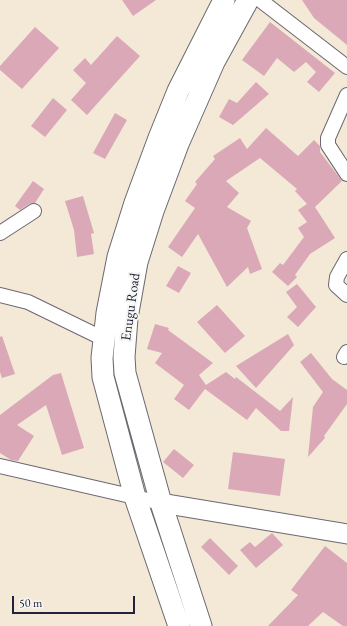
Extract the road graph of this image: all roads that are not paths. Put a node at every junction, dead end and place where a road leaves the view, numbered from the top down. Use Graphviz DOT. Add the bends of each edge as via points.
graph roads {
  1 [pos="224,0"];
  2 [pos="248,0"];
  3 [pos="260,0"];
  4 [pos="347,67"];
  5 [pos="347,95"];
  6 [pos="347,174"];
  7 [pos="34,211"];
  8 [pos="0,233"];
  9 [pos="347,259"];
  10 [pos="0,295"];
  11 [pos="347,295"];
  12 [pos="104,339"];
  13 [pos="0,466"];
  14 [pos="134,497"];
  15 [pos="161,503"];
  16 [pos="347,534"];
  17 [pos="179,626"];
  18 [pos="201,626"];
  1 -- 12 [label="main road" via="178,91 135,202 118,256 106,312"];
  2 -- 15 [label="main road, Enugu Road" via="214,62 178,144 137,262 127,318 125,373"];
  3 -- 4 [label="street"];
  5 -- 6 [label="street" via="328,138 328,145"];
  7 -- 8 [label="street"];
  9 -- 11 [label="street" via="337,277 336,285"];
  10 -- 12 [label="street" via="28,302"];
  12 -- 14 [label="main road" via="103,377"];
  13 -- 14 [label="street"];
  14 -- 15 [label="street"];
  14 -- 17 [label="main road"];
  15 -- 16 [label="street"];
  15 -- 18 [label="main road, Enugu Road"];
}
